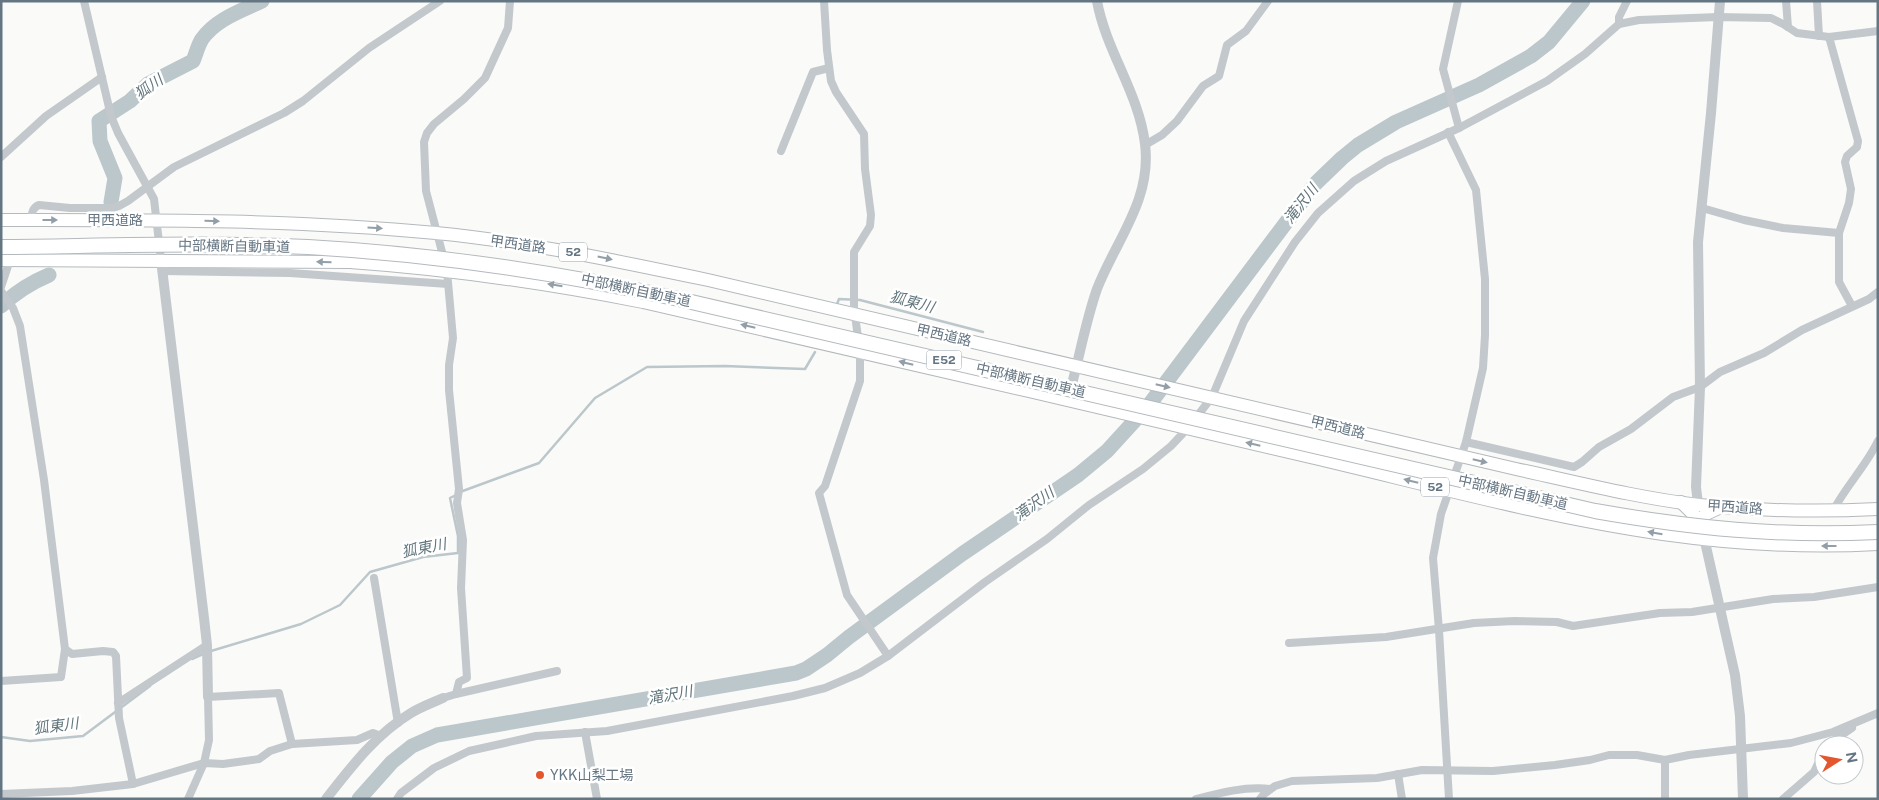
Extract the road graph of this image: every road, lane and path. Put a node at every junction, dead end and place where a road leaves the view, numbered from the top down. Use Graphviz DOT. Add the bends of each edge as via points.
graph roads {
  1 [pos="84,1"];
  2 [pos="440,1"];
  3 [pos="510,1"];
  4 [pos="824,1"];
  5 [pos="1097,1"];
  6 [pos="1268,1"];
  7 [pos="1458,1"];
  8 [pos="1627,1"];
  9 [pos="1720,1"];
  10 [pos="1786,1"];
  11 [pos="1817,1"];
  12 [pos="1718,17"];
  13 [pos="1620,24"];
  14 [pos="1788,27"];
  15 [pos="1878,31"];
  16 [pos="1819,36"];
  17 [pos="1829,37"];
  18 [pos="828,68"];
  19 [pos="102,77"];
  20 [pos="1458,127"];
  21 [pos="1448,132"];
  22 [pos="1145,145"];
  23 [pos="781,151"];
  24 [pos="1,157"];
  25 [pos="147,186"];
  26 [pos="1702,208"];
  27 [pos="156,219"];
  28 [pos="1,220"];
  29 [pos="31,220"];
  30 [pos="438,233"];
  31 [pos="1839,233"];
  32 [pos="1,247"];
  33 [pos="5,260"];
  34 [pos="162,265"];
  35 [pos="447,271"];
  36 [pos="448,284"];
  37 [pos="1,287"];
  38 [pos="1,291"];
  39 [pos="1878,292"];
  40 [pos="1852,306"];
  41 [pos="855,311"];
  42 [pos="860,352"];
  43 [pos="1077,366"];
  44 [pos="1700,387"];
  45 [pos="1212,397"];
  46 [pos="1067,401"];
  47 [pos="1188,428"];
  48 [pos="1878,441"];
  49 [pos="1466,442"];
  50 [pos="1460,456"];
  51 [pos="1449,490"];
  52 [pos="1681,502"];
  53 [pos="1697,505"];
  54 [pos="1721,507"];
  55 [pos="1878,509"];
  56 [pos="1833,511"];
  57 [pos="1700,521"];
  58 [pos="1878,532"];
  59 [pos="1704,539"];
  60 [pos="1878,544"];
  61 [pos="374,578"];
  62 [pos="1878,587"];
  63 [pos="1720,606"];
  64 [pos="1439,630"];
  65 [pos="1289,643"];
  66 [pos="207,645"];
  67 [pos="65,649"];
  68 [pos="888,656"];
  69 [pos="557,672"];
  70 [pos="1,681"];
  71 [pos="456,694"];
  72 [pos="208,697"];
  73 [pos="443,698"];
  74 [pos="118,703"];
  75 [pos="1878,713"];
  76 [pos="1864,720"];
  77 [pos="398,723"];
  78 [pos="585,732"];
  79 [pos="1842,735"];
  80 [pos="381,736"];
  81 [pos="292,744"];
  82 [pos="1742,748"];
  83 [pos="1664,760"];
  84 [pos="204,763"];
  85 [pos="1447,769"];
  86 [pos="1814,772"];
  87 [pos="1398,774"];
  88 [pos="133,784"];
  89 [pos="1270,789"];
  90 [pos="1,794"];
  91 [pos="188,799"];
  92 [pos="326,799"];
  93 [pos="397,799"];
  94 [pos="597,799"];
  95 [pos="1196,799"];
  96 [pos="1260,799"];
  97 [pos="1402,799"];
  98 [pos="1449,799"];
  99 [pos="1665,799"];
  100 [pos="1743,799"];
  101 [pos="1783,799"];
  1 -- 19 [label="street"];
  2 -- 25 [label="street" via="369,48 284,113 174,167"];
  3 -- 30 [label="street" via="508,28 485,78 434,124 424,142 426,191"];
  4 -- 18 [label="street"];
  5 -- 22 [label="street" via="1109,43 1140,115"];
  6 -- 22 [label="street" via="1246,31 1227,45 1219,76 1203,86 1177,121 1162,135"];
  7 -- 20 [label="street" via="1443,70"];
  8 -- 13 [label="street"];
  9 -- 12 [label="street"];
  10 -- 14 [label="street"];
  11 -- 16 [label="street"];
  12 -- 13 [label="street" via="1639,20"];
  12 -- 14 [label="street" via="1771,18"];
  12 -- 26 [label="street"];
  13 -- 20 [label="street" via="1547,82"];
  14 -- 16 [label="street" via="1797,33"];
  15 -- 17 [label="street"];
  16 -- 17 [label="street"];
  17 -- 31 [label="street" via="1858,140 1857,147 1847,156 1851,189"];
  18 -- 23 [label="street" via="813,72"];
  18 -- 41 [label="street" via="836,92 866,141 871,215 870,226 854,252"];
  19 -- 24 [label="street" via="46,116"];
  19 -- 25 [label="street" via="118,133"];
  20 -- 21 [label="street"];
  21 -- 45 [label="street" via="1386,161 1354,181 1318,212 1294,242 1244,321"];
  21 -- 49 [label="street" via="1476,190 1485,278 1483,368"];
  22 -- 43 [label="street" via="1146,167 1139,199 1096,291"];
  25 -- 27 [label="street" via="154,199"];
  25 -- 29 [label="street" via="114,208 34,206"];
  26 -- 31 [label="street" via="1783,228"];
  26 -- 44 [label="street" via="1698,251"];
  29 -- 27 [label="highway, 甲西道路 / 52, one-way"];
  27 -- 30 [label="highway, 甲西道路 / 52, one-way" via="330,225"];
  27 -- 34 [label="street"];
  28 -- 29 [label="highway, 甲西道路 / 52"];
  30 -- 35 [label="street"];
  30 -- 41 [label="highway, 甲西道路 / 52, one-way" via="581,254"];
  31 -- 40 [label="street" via="1840,282"];
  32 -- 58 [label="highway, 中部横断自動車道 / E52, bridge" via="307,248 523,269 674,298 1595,511 1718,530 1837,534"];
  33 -- 34 [label="highway, 52"];
  33 -- 37 [label="street"];
  35 -- 34 [label="highway, 52, one-way" via="350,262"];
  34 -- 36 [label="street"];
  34 -- 66 [label="street"];
  35 -- 36 [label="street"];
  42 -- 35 [label="highway, 52, one-way" via="643,302 546,284"];
  36 -- 71 [label="street" via="453,338 450,390 459,489 457,502 463,540 461,588 467,678 459,682"];
  38 -- 67 [label="street" via="20,326 44,480"];
  39 -- 40 [label="street"];
  40 -- 44 [label="street" via="1764,353 1720,372"];
  41 -- 42 [label="street"];
  41 -- 43 [label="highway, 甲西道路 / 52"];
  46 -- 42 [label="highway, 52, one-way"];
  42 -- 68 [label="street" via="860,382 825,486 819,492 847,595"];
  43 -- 45 [label="highway, 甲西道路 / 52, one-way"];
  43 -- 46 [label="street"];
  44 -- 49 [label="street" via="1665,402 1574,467"];
  44 -- 53 [label="street"];
  45 -- 47 [label="street"];
  45 -- 50 [label="highway, 甲西道路 / 52"];
  46 -- 47 [label="highway, 52"];
  51 -- 47 [label="highway, 52, one-way"];
  47 -- 68 [label="street" via="1143,469 1089,505"];
  48 -- 56 [label="street"];
  49 -- 50 [label="street"];
  50 -- 51 [label="street"];
  50 -- 52 [label="highway, 甲西道路 / 52, one-way"];
  59 -- 51 [label="highway, 52, one-way" via="1660,534"];
  51 -- 64 [label="street" via="1433,558"];
  52 -- 53 [label="highway, 甲西道路 / 52"];
  52 -- 57 [label="highway"];
  53 -- 54 [label="highway, 甲西道路 / 52"];
  53 -- 57 [label="street"];
  54 -- 56 [label="highway, 甲西道路 / 52"];
  54 -- 57 [label="highway"];
  55 -- 56 [label="highway, 甲西道路 / 52"];
  57 -- 59 [label="street"];
  60 -- 59 [label="highway, 52, one-way" via="1802,546"];
  59 -- 63 [label="street"];
  61 -- 77 [label="street"];
  62 -- 63 [label="street"];
  63 -- 64 [label="street" via="1573,626 1558,622 1514,621 1474,623"];
  63 -- 82 [label="street" via="1735,675"];
  64 -- 65 [label="street"];
  64 -- 85 [label="street"];
  66 -- 72 [label="street"];
  66 -- 74 [label="street"];
  67 -- 70 [label="street" via="61,677"];
  67 -- 74 [label="street" via="72,654 113,652 116,656"];
  68 -- 78 [label="street" via="825,688 607,731"];
  69 -- 71 [label="street"];
  71 -- 73 [label="street"];
  72 -- 81 [label="street" via="280,693"];
  72 -- 84 [label="street" via="209,740"];
  73 -- 77 [label="street"];
  74 -- 88 [label="street"];
  75 -- 76 [label="street"];
  76 -- 79 [label="street"];
  76 -- 82 [label="street" via="1791,743"];
  77 -- 80 [label="street"];
  78 -- 93 [label="street" via="536,736 469,751 434,768"];
  78 -- 94 [label="street"];
  80 -- 81 [label="street" via="373,733 356,740"];
  80 -- 92 [label="street" via="361,755"];
  81 -- 84 [label="street" via="270,751 259,759"];
  82 -- 83 [label="street"];
  82 -- 100 [label="street"];
  83 -- 85 [label="street" via="1637,755 1609,755 1502,770"];
  83 -- 99 [label="street"];
  84 -- 88 [label="street"];
  84 -- 91 [label="street"];
  85 -- 87 [label="street"];
  85 -- 98 [label="street"];
  86 -- 101 [label="street"];
  87 -- 89 [label="street" via="1377,778 1292,781"];
  87 -- 97 [label="street"];
  88 -- 90 [label="street"];
  89 -- 95 [label="street" via="1239,790"];
  89 -- 96 [label="street"];
}
